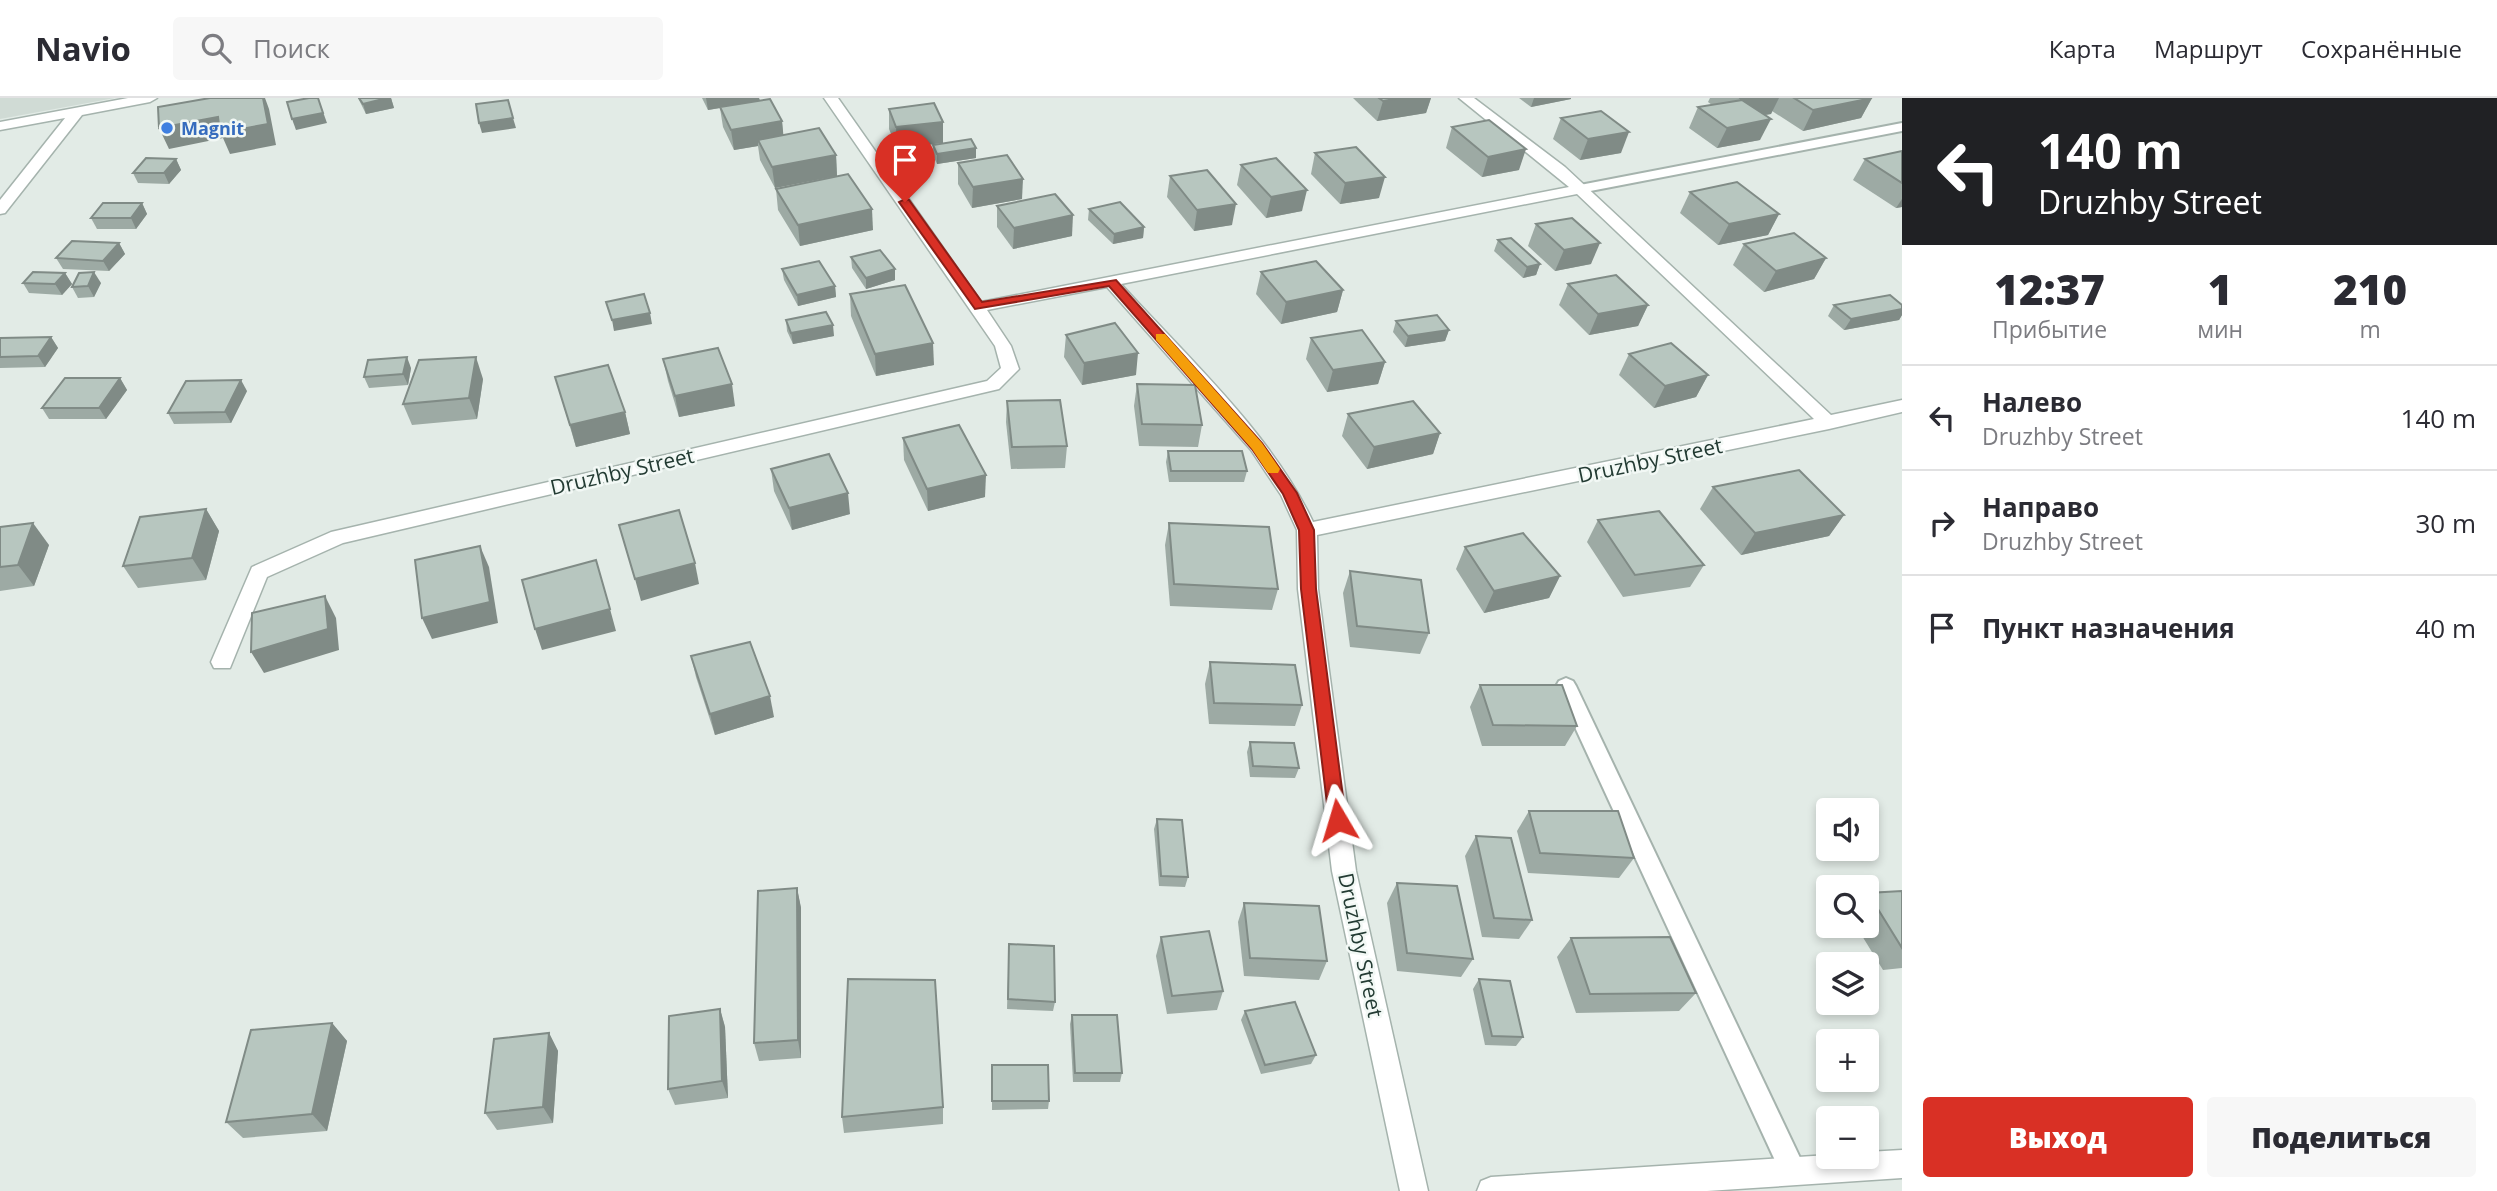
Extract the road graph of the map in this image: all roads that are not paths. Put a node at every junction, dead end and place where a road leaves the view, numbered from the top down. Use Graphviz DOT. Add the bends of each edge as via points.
graph roads {
  1 [pos="150,98"];
  2 [pos="831,98"];
  3 [pos="1466,98"];
  4 [pos="78,111"];
  5 [pos="0,126"];
  6 [pos="1902,127"];
  7 [pos="1580,189"];
  8 [pos="0,210"];
  9 [pos="1111,282"];
  10 [pos="979,307"];
  11 [pos="1902,406"];
  12 [pos="1829,423"];
  13 [pos="1307,530"];
  14 [pos="222,662"];
  15 [pos="1566,686"];
  16 [pos="1902,1164"];
  17 [pos="1793,1171"];
  18 [pos="1414,1191"];
  19 [pos="1491,1191"];
  1 -- 4 [label="street"];
  2 -- 10 [label="street, Druzhby Street"];
  3 -- 7 [label="street"];
  4 -- 5 [label="street"];
  4 -- 8 [label="street"];
  6 -- 7 [label="lane"];
  7 -- 9 [label="street"];
  7 -- 12 [label="street"];
  9 -- 10 [label="street"];
  9 -- 13 [label="street, Druzhby Street" via="1257,446 1290,493"];
  10 -- 14 [label="street, Druzhby Street" via="1003,346 1010,369 993,386 338,537 259,572"];
  11 -- 12 [label="street, Druzhby Street"];
  12 -- 13 [label="street, Druzhby Street"];
  13 -- 18 [label="street, Druzhby Street" via="1308,589 1344,871"];
  15 -- 17 [label="lane"];
  16 -- 17 [label="street"];
  17 -- 19 [label="street"];
}
